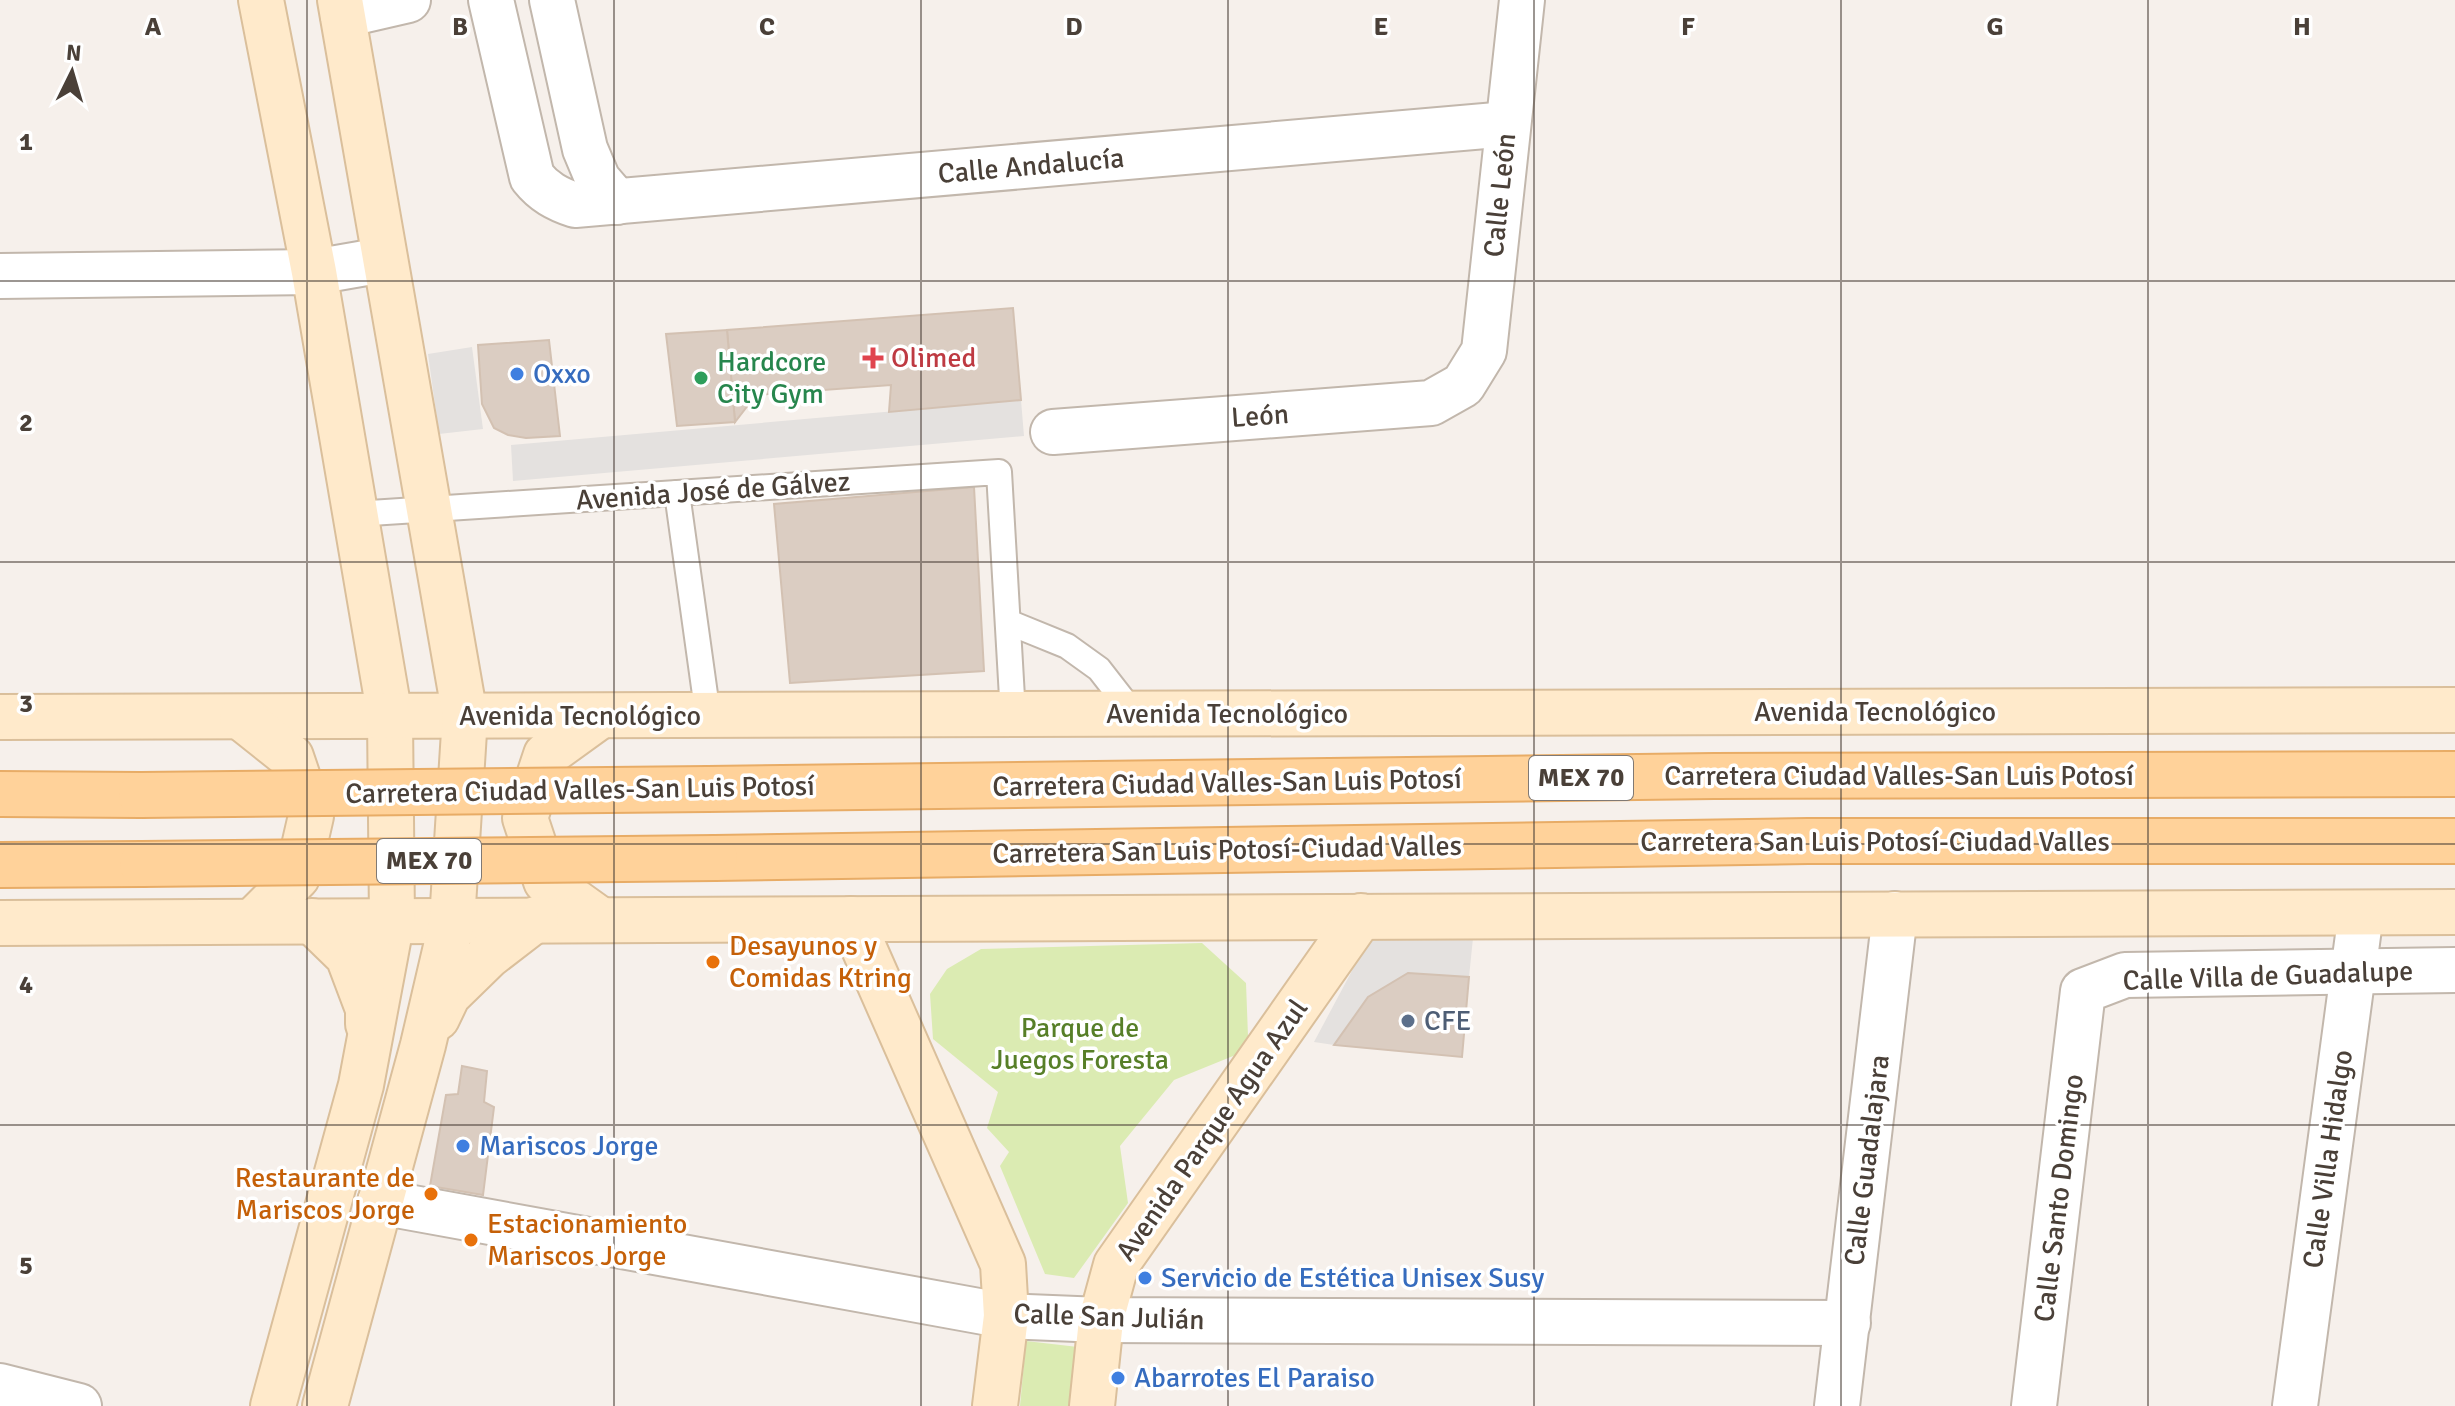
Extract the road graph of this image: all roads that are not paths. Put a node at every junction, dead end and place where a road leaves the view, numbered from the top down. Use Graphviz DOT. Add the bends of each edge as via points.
graph roads {
  1 [pos="261,0"];
  2 [pos="408,0"];
  3 [pos="491,0"];
  4 [pos="552,0"];
  5 [pos="1522,0"];
  6 [pos="341,8"];
  7 [pos="1508,124"];
  8 [pos="617,202"];
  9 [pos="383,260"];
  10 [pos="314,272"];
  11 [pos="0,276"];
  12 [pos="1475,396"];
  13 [pos="1053,432"];
  14 [pos="677,493"];
  15 [pos="428,510"];
  16 [pos="355,514"];
  17 [pos="1008,622"];
  18 [pos="2455,710"];
  19 [pos="1134,714"];
  20 [pos="1013,715"];
  21 [pos="465,716"];
  22 [pos="600,716"];
  23 [pos="708,716"];
  24 [pos="0,717"];
  25 [pos="390,717"];
  26 [pos="242,718"];
  27 [pos="2455,774"];
  28 [pos="0,794"];
  29 [pos="2455,841"];
  30 [pos="0,865"];
  31 [pos="2455,912"];
  32 [pos="2361,913"];
  33 [pos="1895,914"];
  34 [pos="1361,916"];
  35 [pos="536,919"];
  36 [pos="599,919"];
  37 [pos="851,919"];
  38 [pos="392,920"];
  39 [pos="253,921"];
  40 [pos="312,921"];
  41 [pos="452,921"];
  42 [pos="0,923"];
  43 [pos="2455,970"];
  44 [pos="2353,972"];
  45 [pos="2083,991"];
  46 [pos="423,1045"];
  47 [pos="368,1053"];
  48 [pos="380,1202"];
  49 [pos="1006,1316"];
  50 [pos="1101,1320"];
  51 [pos="1848,1323"];
  52 [pos="0,1386"];
  53 [pos="79,1406"];
  54 [pos="273,1406"];
  55 [pos="325,1406"];
  56 [pos="995,1406"];
  57 [pos="1092,1406"];
  58 [pos="1837,1406"];
  59 [pos="2034,1406"];
  60 [pos="2295,1406"];
  1 -- 10 [label="street"];
  2 -- 6 [label="street"];
  3 -- 8 [label="street, Calle Andalucía" via="532,177 555,198 575,205"];
  4 -- 8 [label="street" via="585,149 598,180"];
  5 -- 7 [label="street, Calle León"];
  6 -- 9 [label="street"];
  7 -- 8 [label="street, Calle Andalucía"];
  7 -- 12 [label="street, Calle León"];
  9 -- 10 [label="street"];
  9 -- 15 [label="street"];
  10 -- 11 [label="street"];
  10 -- 16 [label="street"];
  12 -- 13 [label="street, León"];
  14 -- 15 [label="lane, Avenida José de Gálvez"];
  14 -- 17 [label="lane, Avenida José de Gálvez" via="999,472"];
  14 -- 23 [label="lane"];
  15 -- 16 [label="lane, Avenida José de Gálvez"];
  15 -- 21 [label="street"];
  16 -- 25 [label="street"];
  17 -- 19 [label="lane" via="1067,646 1099,669"];
  17 -- 20 [label="lane"];
  18 -- 19 [label="street, Avenida Tecnológico"];
  19 -- 20 [label="street, Avenida Tecnológico"];
  20 -- 23 [label="street, Avenida Tecnológico"];
  21 -- 22 [label="street, Avenida Tecnológico"];
  21 -- 25 [label="street, Avenida Tecnológico"];
  21 -- 41 [label="street"];
  22 -- 23 [label="street, Avenida Tecnológico"];
  22 -- 36 [label="street" via="546,755 525,818 546,881"];
  24 -- 26 [label="street, Avenida Tecnológico"];
  25 -- 26 [label="street, Avenida Tecnológico"];
  25 -- 38 [label="street"];
  26 -- 39 [label="street" via="291,757 311,816 297,877"];
  27 -- 28 [label="main road, Carretera Ciudad Valles-San Luis Potosí / MEX 70, bridge" via="1714,776"];
  29 -- 30 [label="main road, Carretera San Luis Potosí-Ciudad Valles / MEX 70, bridge" via="1808,841"];
  31 -- 32 [label="street"];
  32 -- 33 [label="street"];
  32 -- 44 [label="street, Calle Villa Hidalgo"];
  33 -- 34 [label="street"];
  33 -- 51 [label="street, Calle Guadalajara"];
  34 -- 37 [label="street"];
  34 -- 50 [label="street, Avenida Parque Agua Azul" via="1116,1265"];
  35 -- 36 [label="street"];
  35 -- 41 [label="street"];
  35 -- 46 [label="street" via="448,995"];
  36 -- 37 [label="street"];
  37 -- 49 [label="street" via="1003,1264"];
  38 -- 40 [label="street"];
  38 -- 41 [label="street"];
  38 -- 47 [label="street"];
  39 -- 40 [label="street"];
  39 -- 42 [label="street"];
  40 -- 47 [label="street" via="348,956 368,1009"];
  41 -- 46 [label="street"];
  43 -- 44 [label="street, Calle Villa de Guadalupe"];
  44 -- 45 [label="street, Calle Villa de Guadalupe" via="2125,975"];
  44 -- 60 [label="street, Calle Villa Hidalgo"];
  45 -- 59 [label="street, Calle Santo Domingo"];
  46 -- 48 [label="street"];
  47 -- 54 [label="street"];
  48 -- 49 [label="street, Calle San Julián"];
  48 -- 55 [label="street"];
  49 -- 50 [label="street, Calle San Julián"];
  49 -- 56 [label="street"];
  50 -- 51 [label="street, Calle San Julián"];
  50 -- 57 [label="street, Avenida Parque Agua Azul"];
  51 -- 58 [label="street, Calle Guadalajara"];
  52 -- 53 [label="street"];
}
